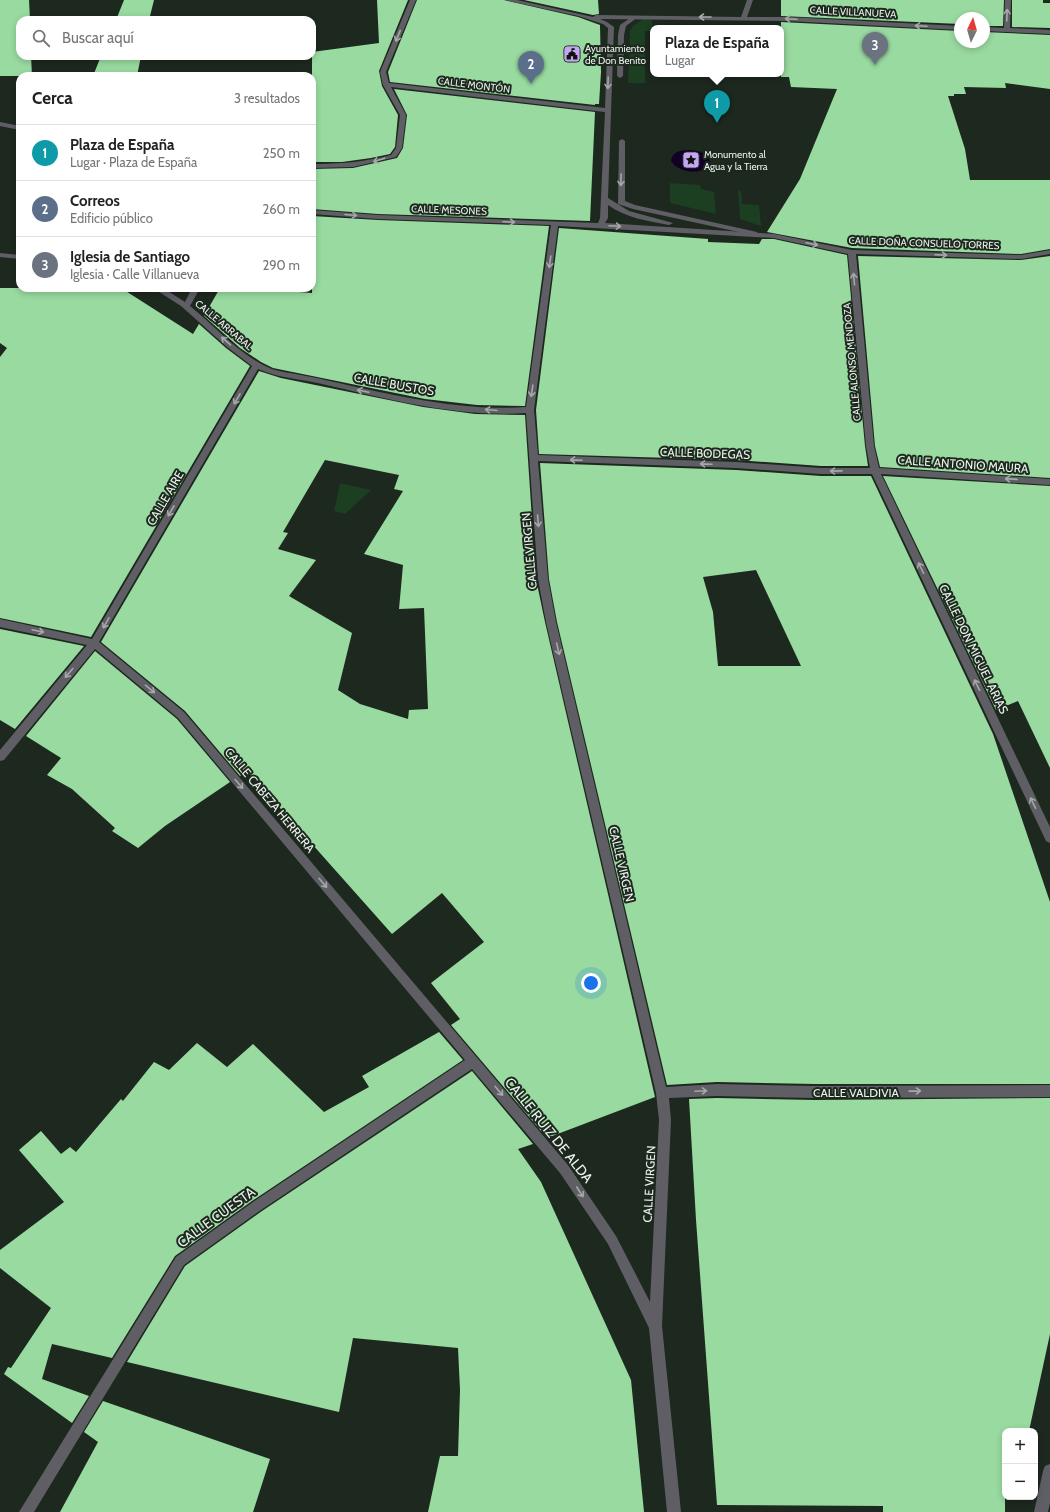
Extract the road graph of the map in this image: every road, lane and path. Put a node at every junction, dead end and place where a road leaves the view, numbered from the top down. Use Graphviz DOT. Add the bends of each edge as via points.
graph roads {
  1 [pos="413,0"];
  2 [pos="508,0"];
  3 [pos="750,0"];
  4 [pos="1008,0"];
  5 [pos="588,17"];
  6 [pos="626,17"];
  7 [pos="635,17"];
  8 [pos="744,18"];
  9 [pos="610,26"];
  10 [pos="954,28"];
  11 [pos="990,30"];
  12 [pos="1007,31"];
  13 [pos="1050,32"];
  14 [pos="620,76"];
  15 [pos="386,85"];
  16 [pos="607,110"];
  17 [pos="0,124"];
  18 [pos="16,127"];
  19 [pos="622,141"];
  20 [pos="316,166"];
  21 [pos="605,199"];
  22 [pos="316,212"];
  23 [pos="555,224"];
  24 [pos="600,225"];
  25 [pos="696,230"];
  26 [pos="754,234"];
  27 [pos="852,252"];
  28 [pos="1050,252"];
  29 [pos="0,255"];
  30 [pos="16,257"];
  31 [pos="166,292"];
  32 [pos="194,292"];
  33 [pos="186,306"];
  34 [pos="256,365"];
  35 [pos="530,410"];
  36 [pos="534,458"];
  37 [pos="875,470"];
  38 [pos="1050,482"];
  39 [pos="0,623"];
  40 [pos="94,643"];
  41 [pos="0,757"];
  42 [pos="1050,838"];
  43 [pos="474,1061"];
  44 [pos="1050,1092"];
  45 [pos="662,1093"];
  46 [pos="655,1326"];
  47 [pos="1050,1471"];
  48 [pos="26,1512"];
  49 [pos="674,1512"];
  50 [pos="1041,1512"];
  1 -- 15 [label="street, one-way" via="383,72"];
  2 -- 5 [label="street"];
  3 -- 8 [label="street"];
  12 -- 4 [label="street, one-way"];
  5 -- 6 [label="street, CALLE VILLANUEVA"];
  5 -- 9 [label="street"];
  6 -- 7 [label="street, CALLE VILLANUEVA"];
  6 -- 9 [label="street"];
  8 -- 7 [label="street, CALLE VILLANUEVA, one-way"];
  7 -- 14 [label="street" via="623,25"];
  10 -- 8 [label="street, CALLE VILLANUEVA, one-way"];
  9 -- 16 [label="street, one-way"];
  11 -- 12 [label="street"];
  12 -- 13 [label="street"];
  15 -- 16 [label="street, CALLE MONTÓN"];
  15 -- 20 [label="street, one-way" via="403,115 398,148 394,156 343,167"];
  16 -- 21 [label="street"];
  17 -- 18 [label="street"];
  19 -- 26 [label="street, one-way" via="621,202 633,207"];
  21 -- 24 [label="street" via="604,218"];
  21 -- 25 [label="street" via="614,208 634,215"];
  22 -- 23 [label="street, CALLE MESONES, one-way" via="378,218"];
  23 -- 24 [label="street, CALLE MESONES"];
  23 -- 35 [label="street, CALLE VIRGEN, one-way"];
  24 -- 25 [label="street, CALLE MESONES, one-way"];
  25 -- 26 [label="street"];
  26 -- 27 [label="street, CALLE DOÑA CONSUELO TORRES, one-way"];
  27 -- 28 [label="street, CALLE DOÑA CONSUELO TORRES, one-way" via="1021,257"];
  37 -- 27 [label="street, CALLE ALONSO MENDOZA, one-way" via="870,446"];
  29 -- 30 [label="street"];
  31 -- 33 [label="street, CALLE ARRABAL"];
  32 -- 33 [label="street"];
  34 -- 33 [label="street, CALLE ARRABAL, one-way"];
  35 -- 34 [label="street, CALLE BUSTOS, one-way" via="511,412 461,408 390,396"];
  34 -- 40 [label="street, CALLE AIRE, one-way"];
  35 -- 36 [label="street, CALLE VIRGEN"];
  37 -- 36 [label="street, CALLE BODEGAS, one-way" via="821,471"];
  36 -- 45 [label="street, CALLE VIRGEN, one-way" via="543,579 548,608"];
  38 -- 37 [label="street, CALLE ANTONIO MAURA, one-way"];
  42 -- 37 [label="street, CALLE DON MIGUEL ARIAS, one-way"];
  39 -- 40 [label="street, CALLE CABEZA HERRERA, one-way"];
  40 -- 41 [label="street, CALLE AIRE, one-way"];
  40 -- 43 [label="street, CALLE CABEZA HERRERA, one-way" via="181,715"];
  43 -- 46 [label="street, CALLE RUIZ DE ALDA, one-way" via="564,1169 612,1240"];
  43 -- 48 [label="street, CALLE CUESTA" via="257,1206 180,1261"];
  45 -- 44 [label="street, CALLE VALDIVIA, one-way" via="717,1090"];
  45 -- 46 [label="street, CALLE VIRGEN" via="665,1120"];
  46 -- 49 [label="street, CALLE VIRGEN"];
  47 -- 50 [label="street"];
}
